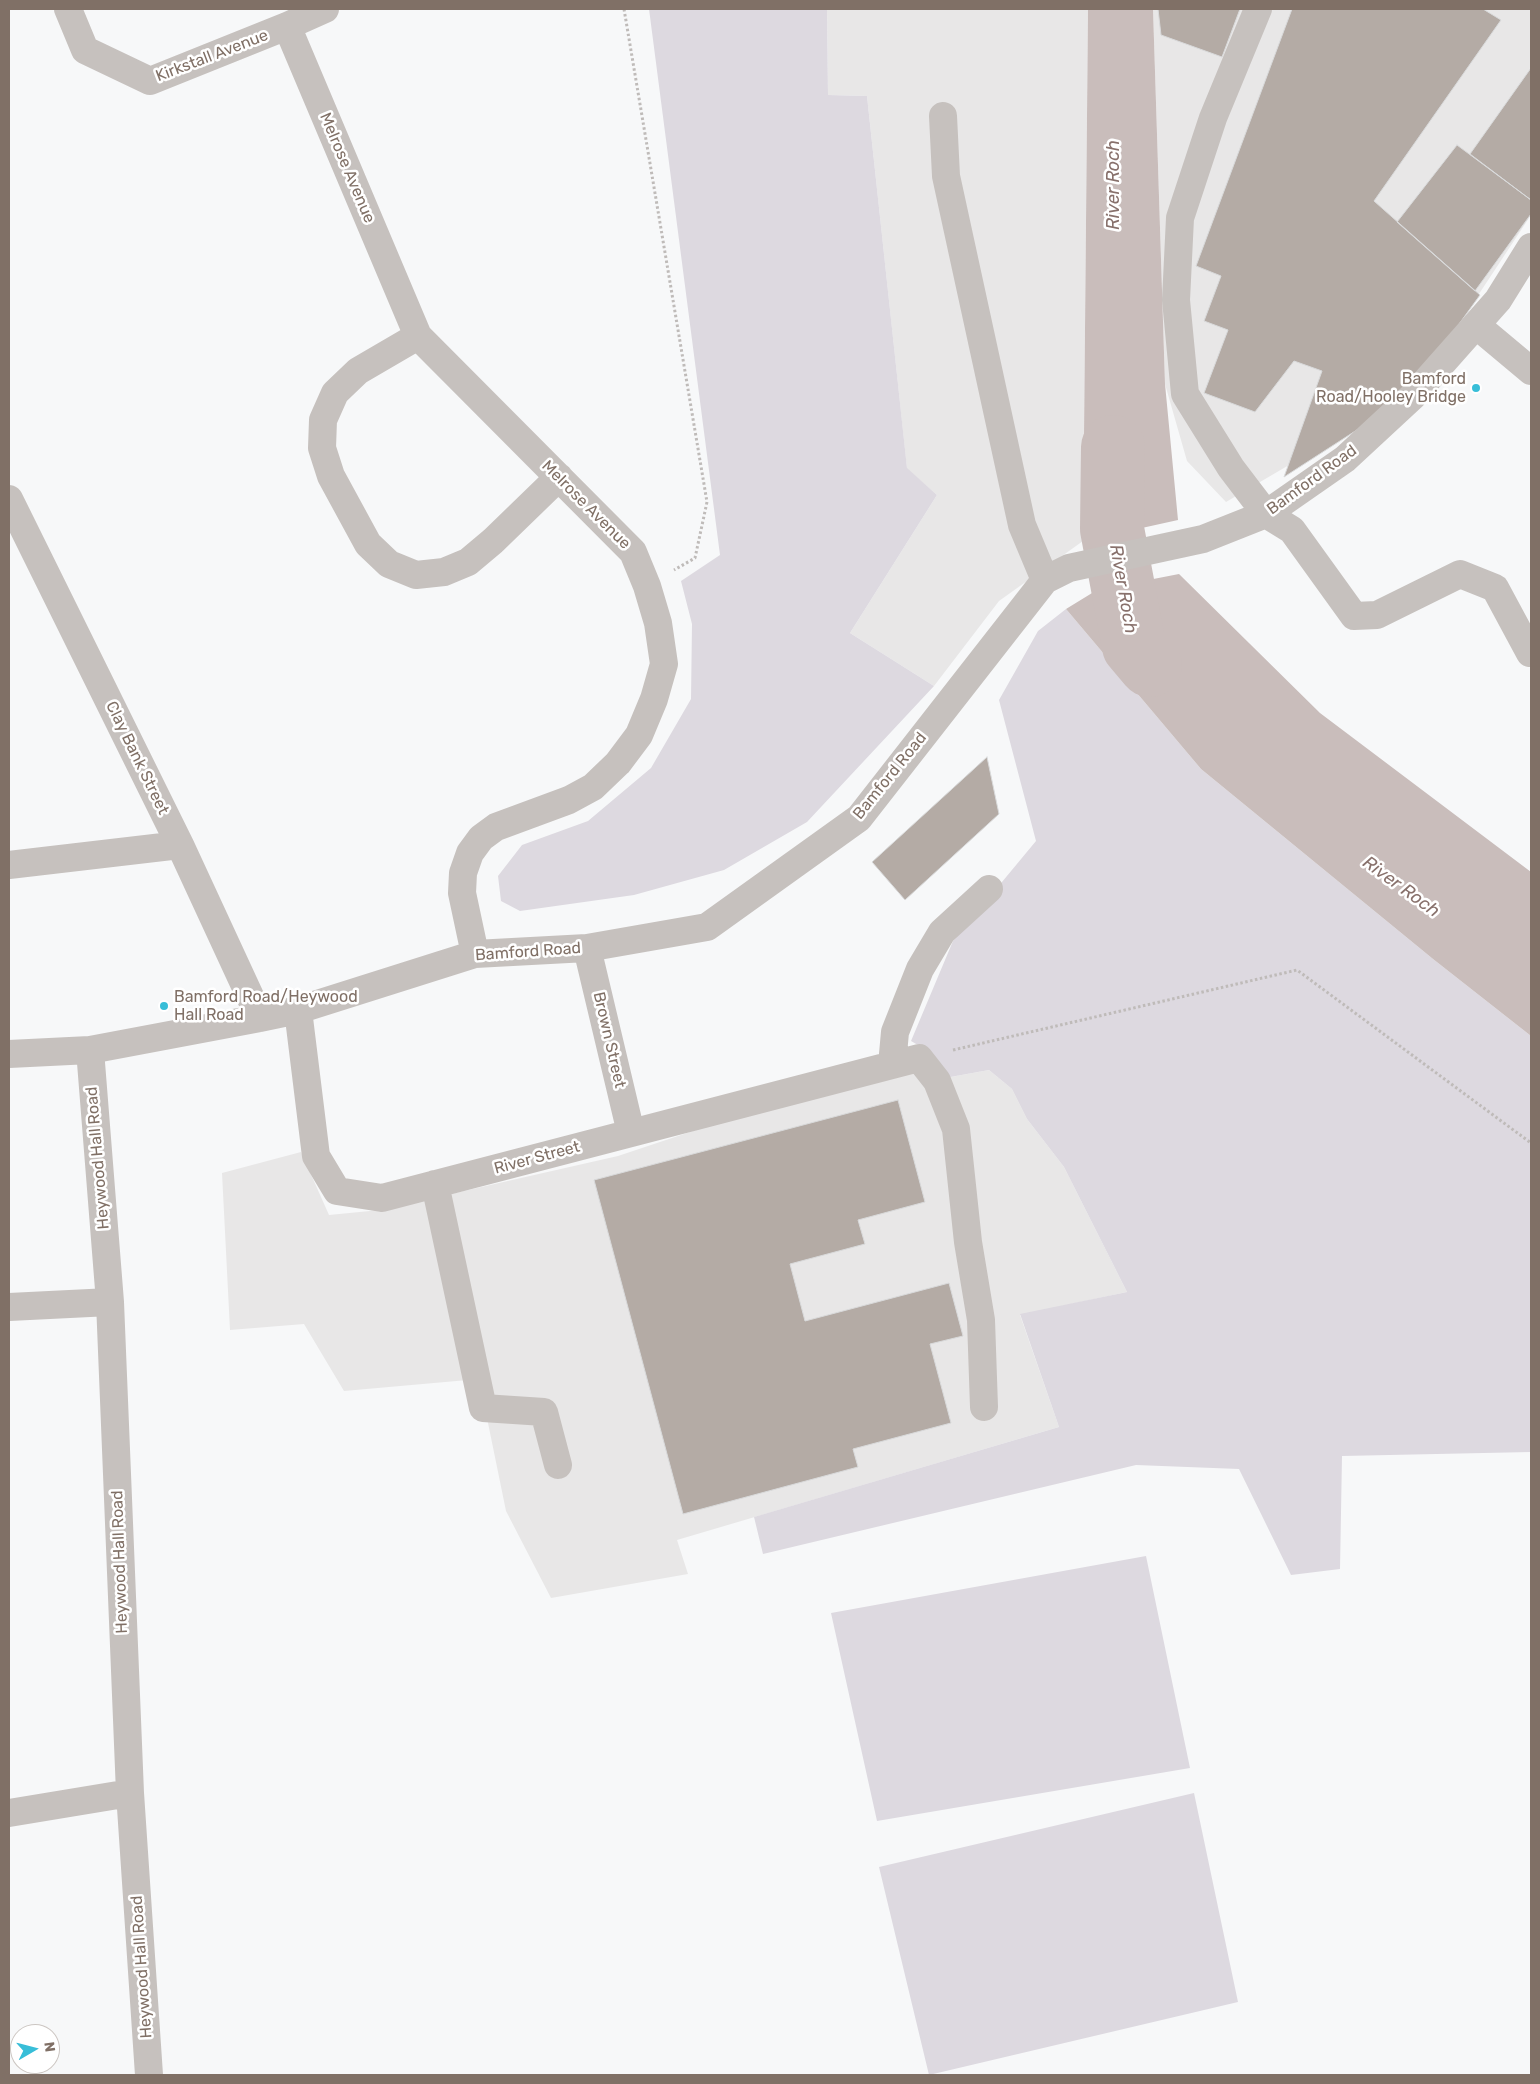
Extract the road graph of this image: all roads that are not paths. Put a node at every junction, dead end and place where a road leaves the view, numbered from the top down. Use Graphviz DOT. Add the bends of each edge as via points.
graph roads {
  1 [pos="68,9"];
  2 [pos="325,9"];
  3 [pos="1258,9"];
  4 [pos="287,26"];
  5 [pos="943,116"];
  6 [pos="1531,247"];
  7 [pos="1476,326"];
  8 [pos="418,336"];
  9 [pos="1531,371"];
  10 [pos="559,477"];
  11 [pos="9,499"];
  12 [pos="1266,514"];
  13 [pos="1058,574"];
  14 [pos="1530,653"];
  15 [pos="180,845"];
  16 [pos="9,866"];
  17 [pos="989,889"];
  18 [pos="587,948"];
  19 [pos="475,954"];
  20 [pos="298,1010"];
  21 [pos="260,1018"];
  22 [pos="90,1050"];
  23 [pos="9,1054"];
  24 [pos="892,1065"];
  25 [pos="631,1133"];
  26 [pos="435,1184"];
  27 [pos="110,1302"];
  28 [pos="9,1307"];
  29 [pos="984,1407"];
  30 [pos="558,1465"];
  31 [pos="130,1793"];
  32 [pos="9,1813"];
  33 [pos="149,2075"];
  1 -- 4 [label="street, Kirkstall Avenue" via="85,50 150,81"];
  2 -- 4 [label="street, Kirkstall Avenue"];
  3 -- 12 [label="street" via="1214,118 1180,218 1176,300 1185,394 1231,468"];
  4 -- 8 [label="street, Melrose Avenue"];
  5 -- 13 [label="street" via="946,176 1022,525"];
  6 -- 7 [label="street, Bamford Road" via="1498,300"];
  7 -- 9 [label="street"];
  7 -- 12 [label="street, Bamford Road" via="1413,396 1346,458"];
  8 -- 10 [label="street, Melrose Avenue"];
  8 -- 10 [label="street" via="358,372 335,393 323,420 322,448 331,476 368,544 389,564 416,575 444,572 468,562"];
  10 -- 19 [label="street, Melrose Avenue" via="632,552 658,623 664,664 654,699 638,735 618,763 593,787 569,800 496,827 480,838 470,853 463,874 462,894"];
  11 -- 15 [label="street, Clay Bank Street"];
  12 -- 13 [label="street, Bamford Road" via="1203,538"];
  12 -- 14 [label="street" via="1292,530 1354,616 1377,615 1460,574 1495,588"];
  13 -- 18 [label="street, Bamford Road" via="859,818 707,927"];
  15 -- 16 [label="street"];
  15 -- 21 [label="street, Clay Bank Street"];
  17 -- 24 [label="street" via="942,932 920,969 895,1032"];
  18 -- 19 [label="street, Bamford Road"];
  18 -- 25 [label="street, Brown Street"];
  19 -- 20 [label="street, Bamford Road"];
  20 -- 21 [label="street, Bamford Road"];
  20 -- 26 [label="street, River Street" via="316,1156 337,1191 382,1198"];
  21 -- 22 [label="street, Bamford Road"];
  22 -- 23 [label="street, Bamford Road"];
  22 -- 27 [label="street, Heywood Hall Road"];
  24 -- 25 [label="street, River Street"];
  24 -- 29 [label="street, River Street" via="919,1058 937,1081 956,1129 968,1242 981,1320"];
  25 -- 26 [label="street, River Street"];
  26 -- 30 [label="street" via="483,1408 544,1412"];
  27 -- 28 [label="street"];
  27 -- 31 [label="street, Heywood Hall Road"];
  31 -- 32 [label="street"];
  31 -- 33 [label="street, Heywood Hall Road"];
}
